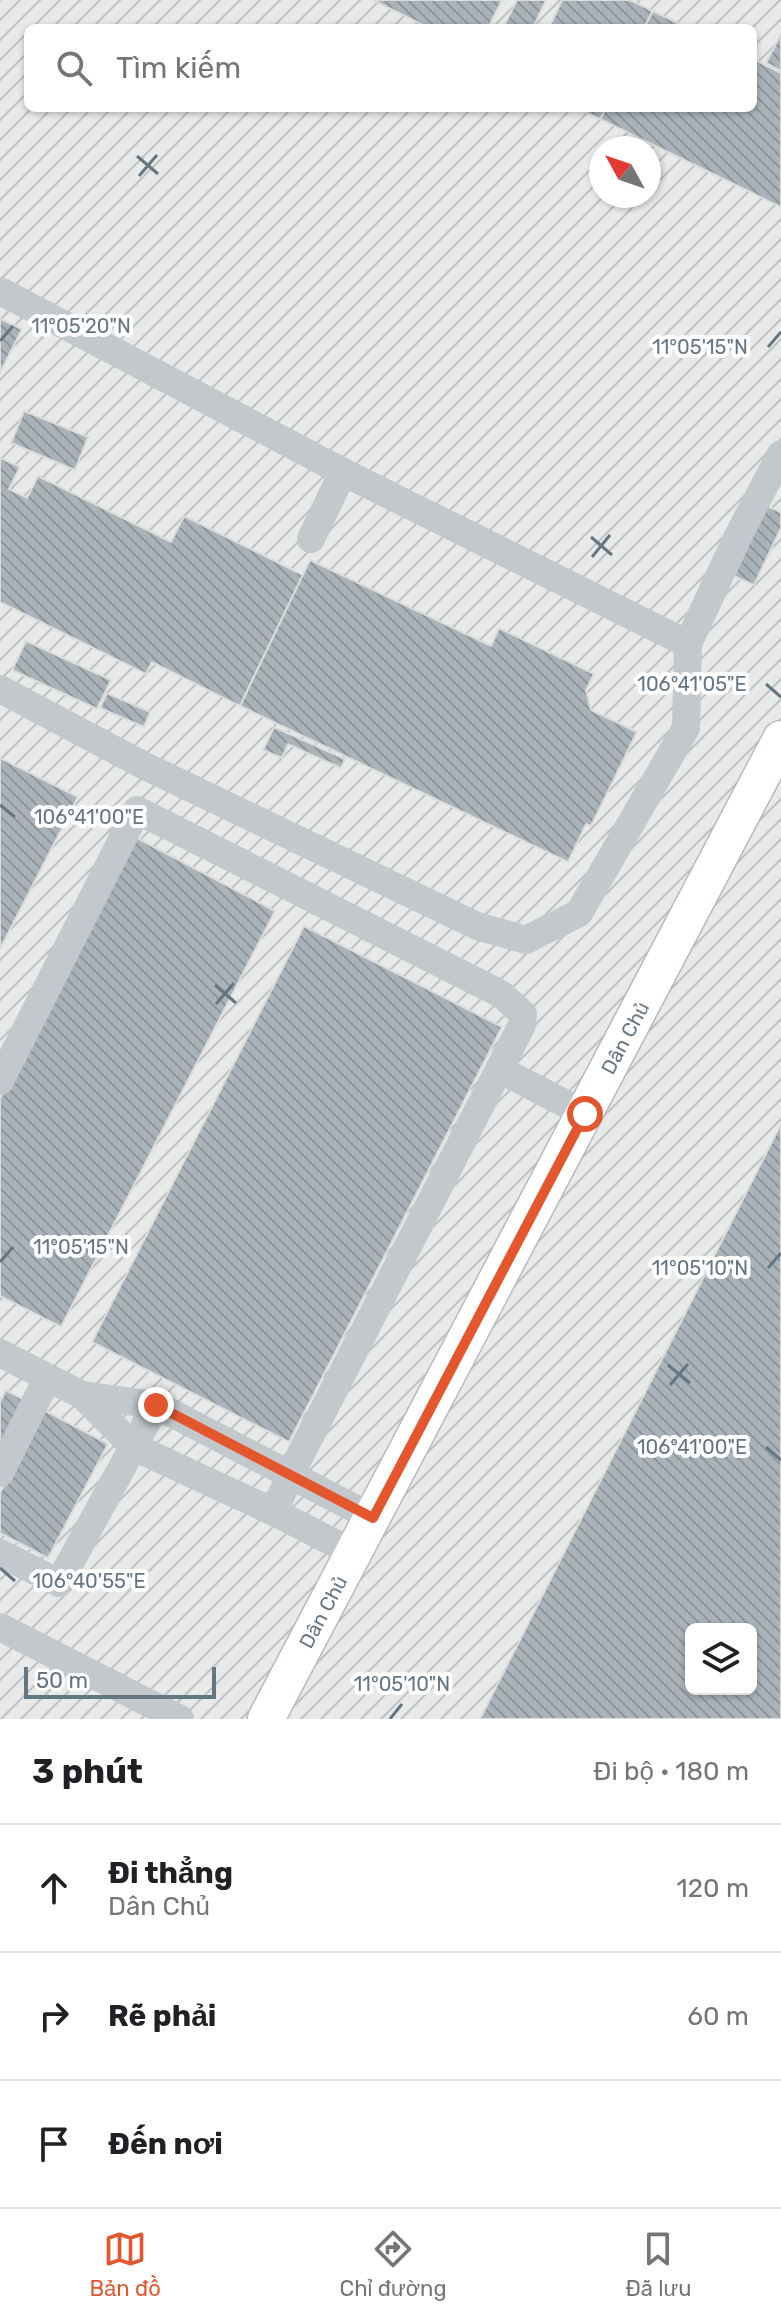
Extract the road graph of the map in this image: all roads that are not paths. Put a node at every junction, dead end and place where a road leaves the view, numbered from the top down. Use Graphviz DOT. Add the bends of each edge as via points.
graph roads {
  1 [pos="0,291"];
  2 [pos="781,454"];
  3 [pos="343,472"];
  4 [pos="311,539"];
  5 [pos="688,644"];
  6 [pos="0,689"];
  7 [pos="781,739"];
  8 [pos="499,1069"];
  9 [pos="0,1081"];
  10 [pos="585,1114"];
  11 [pos="0,1353"];
  12 [pos="47,1379"];
  13 [pos="82,1395"];
  14 [pos="156,1405"];
  15 [pos="134,1447"];
  16 [pos="0,1473"];
  17 [pos="291,1473"];
  18 [pos="274,1512"];
  19 [pos="373,1518"];
  20 [pos="0,1553"];
  21 [pos="354,1553"];
  22 [pos="0,1627"];
  23 [pos="180,1719"];
  24 [pos="266,1719"];
  1 -- 3 [label="street"];
  2 -- 5 [label="street"];
  3 -- 4 [label="street"];
  3 -- 5 [label="street"];
  5 -- 6 [label="street" via="686,728 579,913 526,940 477,926 143,765"];
  7 -- 10 [label="main road, Dân Chủ"];
  8 -- 9 [label="street" via="523,1014 501,994 137,810"];
  8 -- 10 [label="street"];
  8 -- 17 [label="street"];
  10 -- 19 [label="main road, Dân Chủ"];
  11 -- 12 [label="street"];
  12 -- 13 [label="street"];
  12 -- 16 [label="street"];
  13 -- 14 [label="street"];
  13 -- 15 [label="street"];
  14 -- 15 [label="street"];
  14 -- 17 [label="street"];
  15 -- 18 [label="street"];
  15 -- 20 [label="street" via="59,1583"];
  17 -- 18 [label="street"];
  17 -- 19 [label="street"];
  18 -- 21 [label="street"];
  19 -- 21 [label="main road, Dân Chủ"];
  21 -- 24 [label="main road, Dân Chủ"];
  22 -- 23 [label="street"];
}
